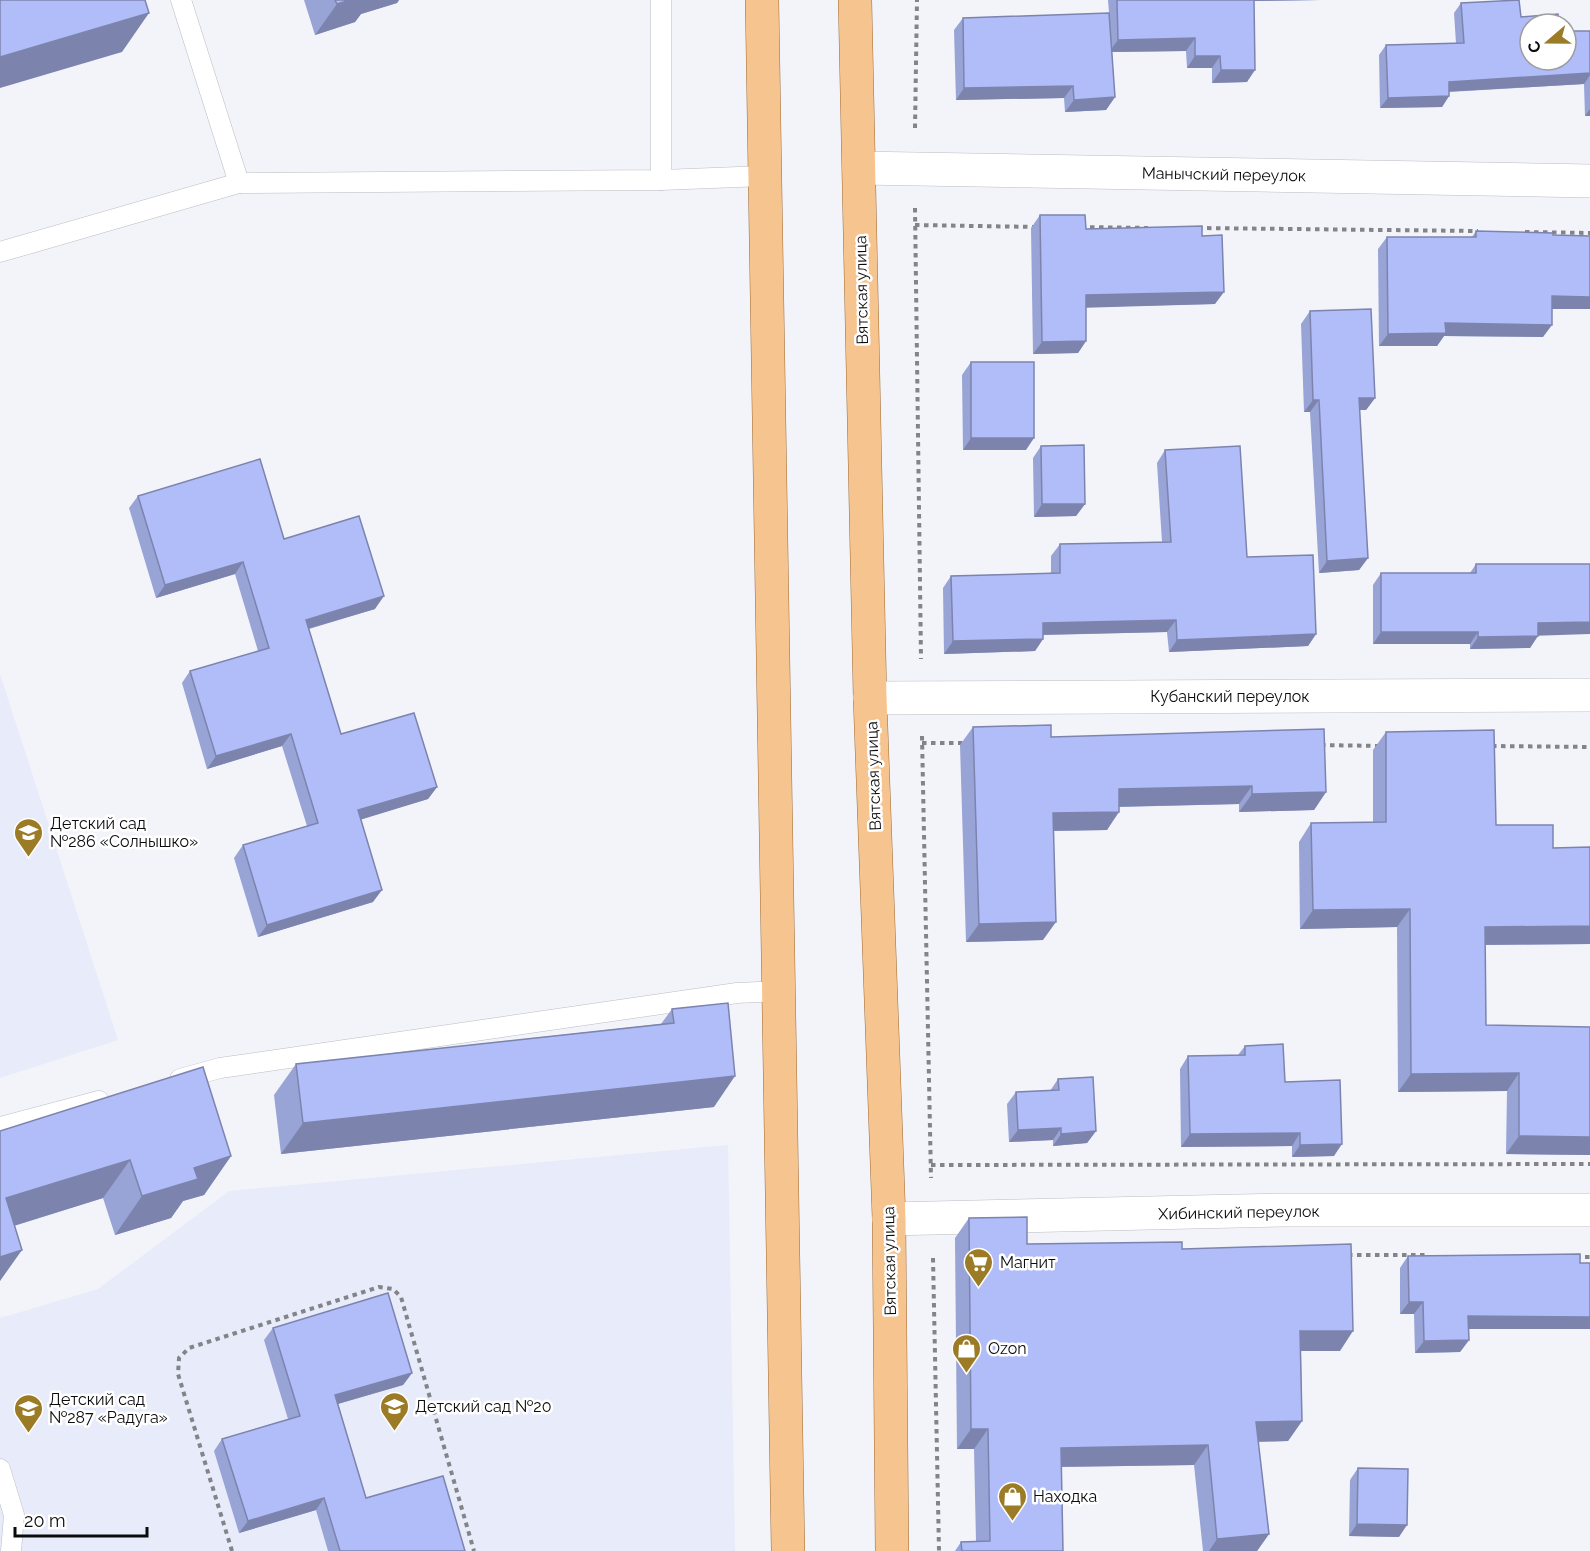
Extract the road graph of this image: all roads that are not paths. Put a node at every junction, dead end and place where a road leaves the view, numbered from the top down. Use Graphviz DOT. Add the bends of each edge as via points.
graph roads {
  1 [pos="182,0"];
  2 [pos="661,0"];
  3 [pos="762,0"];
  4 [pos="855,0"];
  5 [pos="859,168"];
  6 [pos="766,176"];
  7 [pos="661,180"];
  8 [pos="1590,181"];
  9 [pos="239,183"];
  10 [pos="0,252"];
  11 [pos="1590,695"];
  12 [pos="870,698"];
  13 [pos="779,991"];
  14 [pos="162,1084"];
  15 [pos="116,1096"];
  16 [pos="0,1127"];
  17 [pos="1590,1210"];
  18 [pos="889,1219"];
  19 [pos="0,1469"];
  20 [pos="11,1551"];
  21 [pos="788,1551"];
  22 [pos="892,1551"];
  1 -- 9 [label="lane"];
  2 -- 7 [label="lane"];
  3 -- 6 [label="main road"];
  4 -- 5 [label="main road, Вятская улица"];
  5 -- 8 [label="street, Манычский переулок"];
  5 -- 12 [label="main road, Вятская улица"];
  6 -- 7 [label="lane"];
  6 -- 13 [label="main road"];
  7 -- 9 [label="lane"];
  9 -- 10 [label="lane"];
  11 -- 12 [label="street, Кубанский переулок"];
  12 -- 18 [label="main road, Вятская улица"];
  13 -- 14 [label="lane" via="737,993 232,1066"];
  13 -- 21 [label="main road"];
  15 -- 16 [label="lane"];
  17 -- 18 [label="street, Хибинский переулок" via="1284,1210"];
  18 -- 22 [label="main road, Вятская улица"];
  19 -- 20 [label="lane" via="14,1515"];
}
